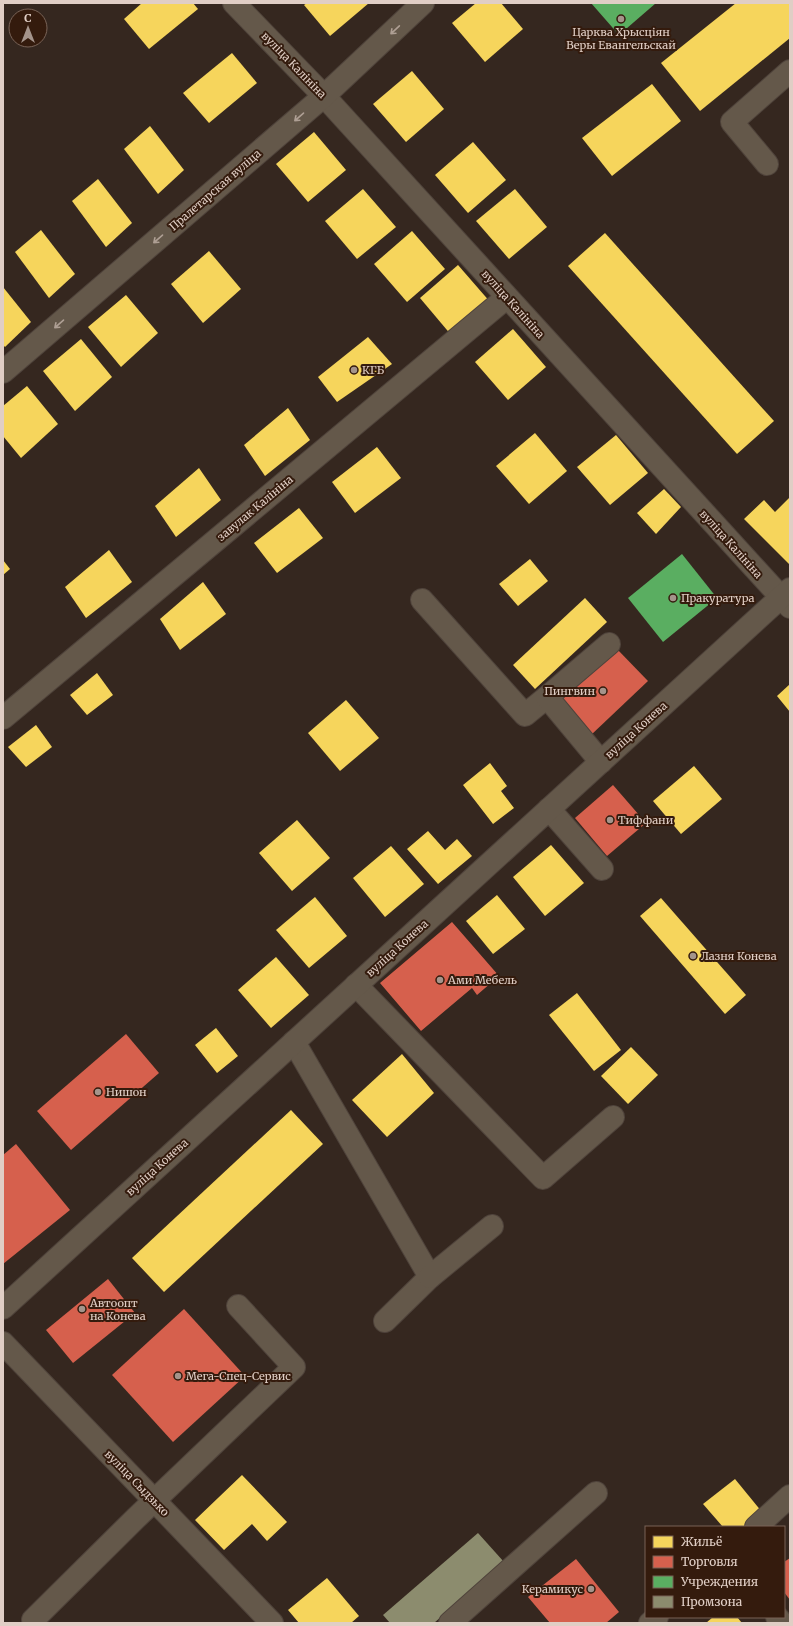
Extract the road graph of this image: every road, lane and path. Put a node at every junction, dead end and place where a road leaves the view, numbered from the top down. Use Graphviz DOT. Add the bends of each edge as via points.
graph roads {
  1 [pos="234,3"];
  2 [pos="423,3"];
  3 [pos="790,70"];
  4 [pos="324,96"];
  5 [pos="767,164"];
  6 [pos="506,298"];
  7 [pos="3,372"];
  8 [pos="787,598"];
  9 [pos="422,600"];
  10 [pos="609,644"];
  11 [pos="547,698"];
  12 [pos="3,718"];
  13 [pos="601,762"];
  14 [pos="549,809"];
  15 [pos="602,869"];
  16 [pos="356,985"];
  17 [pos="294,1042"];
  18 [pos="613,1117"];
  19 [pos="492,1226"];
  20 [pos="430,1277"];
  21 [pos="238,1306"];
  22 [pos="3,1308"];
  23 [pos="385,1321"];
  24 [pos="3,1342"];
  25 [pos="596,1494"];
  26 [pos="790,1496"];
  27 [pos="154,1500"];
  28 [pos="757,1526"];
  29 [pos="33,1620"];
  30 [pos="272,1623"];
  31 [pos="450,1623"];
  1 -- 4 [label="street, вуліца Калініна"];
  2 -- 4 [label="street, Пралетарская вуліца, one-way"];
  3 -- 5 [label="street" via="732,122"];
  4 -- 6 [label="street, вуліца Калініна"];
  4 -- 7 [label="street, Пралетарская вуліца, one-way"];
  6 -- 8 [label="street, вуліца Калініна"];
  6 -- 12 [label="street, завулак Калініна"];
  8 -- 13 [label="street, вуліца Конева"];
  9 -- 11 [label="street" via="525,715"];
  10 -- 11 [label="street"];
  11 -- 13 [label="street"];
  13 -- 14 [label="street, вуліца Конева"];
  14 -- 15 [label="street"];
  14 -- 16 [label="street, вуліца Конева"];
  16 -- 17 [label="street, вуліца Конева"];
  16 -- 18 [label="street" via="543,1178"];
  17 -- 20 [label="street"];
  17 -- 22 [label="street, вуліца Конева"];
  19 -- 20 [label="street"];
  20 -- 23 [label="street"];
  21 -- 27 [label="street" via="294,1367"];
  24 -- 27 [label="street, вуліца Сыдзько"];
  25 -- 31 [label="street"];
  26 -- 28 [label="street"];
  27 -- 29 [label="street"];
  27 -- 30 [label="street, вуліца Сыдзько"];
}
